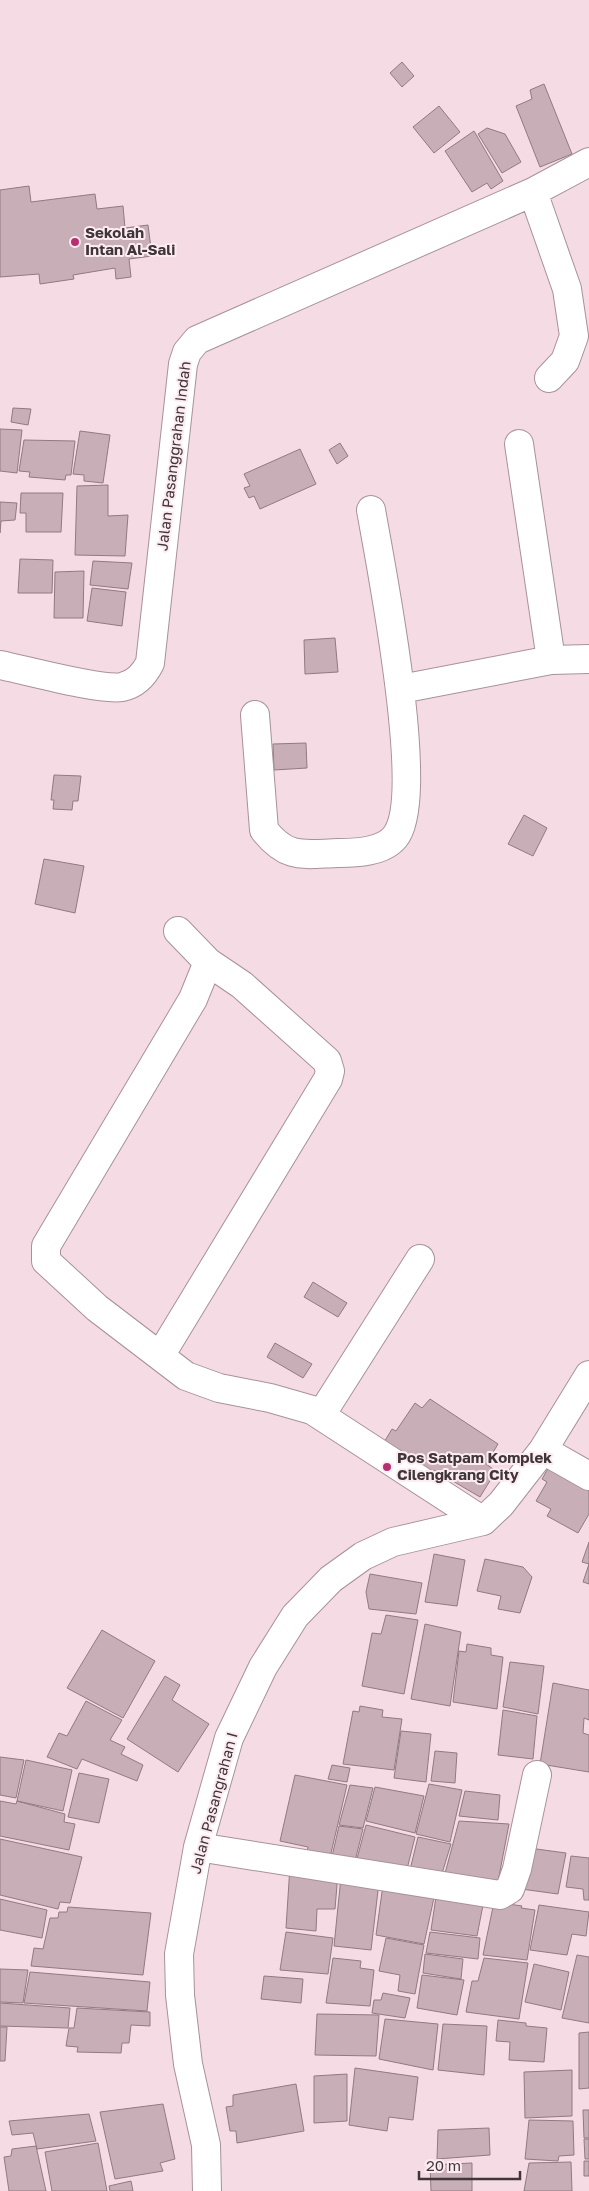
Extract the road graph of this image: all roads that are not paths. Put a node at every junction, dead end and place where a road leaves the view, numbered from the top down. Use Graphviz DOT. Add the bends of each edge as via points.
graph roads {
  1 [pos="589,162"];
  2 [pos="533,192"];
  3 [pos="550,378"];
  4 [pos="519,444"];
  5 [pos="371,510"];
  6 [pos="589,659"];
  7 [pos="551,660"];
  8 [pos="0,665"];
  9 [pos="401,689"];
  10 [pos="255,715"];
  11 [pos="178,931"];
  12 [pos="208,962"];
  13 [pos="420,1259"];
  14 [pos="160,1356"];
  15 [pos="589,1375"];
  16 [pos="321,1415"];
  17 [pos="543,1450"];
  18 [pos="589,1476"];
  19 [pos="483,1521"];
  20 [pos="537,1775"];
  21 [pos="198,1848"];
  22 [pos="207,2191"];
  1 -- 2 [label="street, Jalan Pasanggrahan Indah"];
  2 -- 3 [label="street" via="567,289 574,336 565,361"];
  2 -- 8 [label="street, Jalan Pasanggrahan Indah" via="197,340 187,352 183,364 150,663 145,673 130,684 111,688"];
  4 -- 7 [label="street"];
  5 -- 9 [label="street"];
  6 -- 7 [label="street"];
  7 -- 9 [label="street"];
  9 -- 10 [label="street" via="406,781 404,802 396,836 382,848 346,853 295,853 283,850 275,843 264,830"];
  11 -- 12 [label="street"];
  12 -- 14 [label="street" via="193,999 44,1253 46,1261 97,1308"];
  12 -- 14 [label="street" via="242,984 327,1061 330,1071"];
  13 -- 16 [label="street"];
  14 -- 16 [label="street" via="200,1383 270,1398"];
  15 -- 17 [label="street"];
  16 -- 19 [label="street"];
  17 -- 18 [label="street"];
  17 -- 19 [label="street" via="501,1504"];
  19 -- 21 [label="street, Jalan Pasangrahan I" via="393,1542 362,1556 330,1579 295,1616 263,1667 229,1738"];
  20 -- 21 [label="street" via="517,1869 510,1889 500,1895"];
  21 -- 22 [label="street, Jalan Pasangrahan I" via="180,1954 180,1995 188,2064 206,2145"];
}
